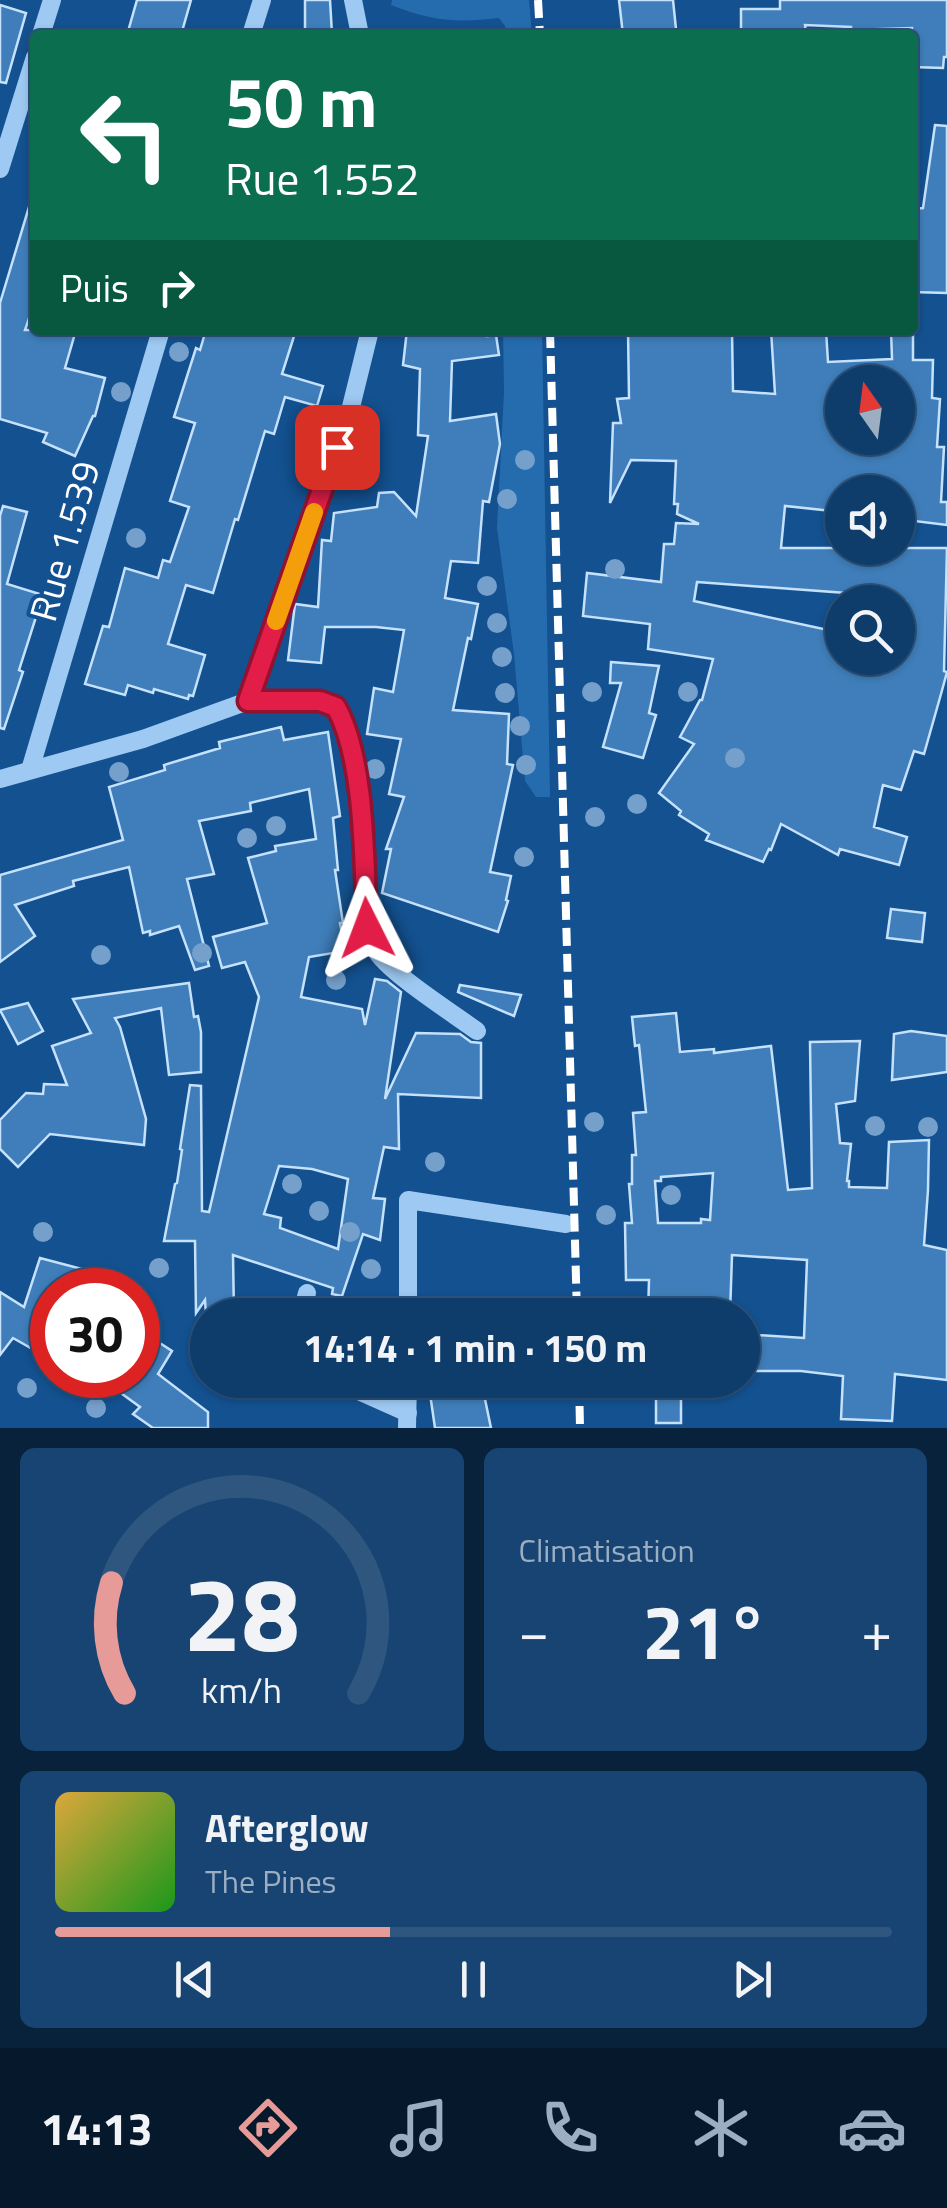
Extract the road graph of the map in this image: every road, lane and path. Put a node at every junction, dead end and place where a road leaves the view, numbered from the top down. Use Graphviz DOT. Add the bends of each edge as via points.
graph roads {
  1 [pos="52,0"];
  2 [pos="262,0"];
  3 [pos="353,0"];
  4 [pos="43,30"];
  5 [pos="252,30"];
  6 [pos="359,30"];
  7 [pos="30,73"];
  8 [pos="0,169"];
  9 [pos="160,335"];
  10 [pos="369,335"];
  11 [pos="248,701"];
  12 [pos="30,770"];
  13 [pos="0,778"];
  14 [pos="476,1031"];
  15 [pos="566,1224"];
  16 [pos="308,1293"];
  17 [pos="306,1298"];
  18 [pos="408,1298"];
  19 [pos="366,1398"];
  20 [pos="407,1421"];
  1 -- 4 [label="street"];
  2 -- 5 [label="street"];
  3 -- 6 [label="street"];
  7 -- 8 [label="street"];
  9 -- 12 [label="street, Rue 1.539"];
  10 -- 11 [label="street" via="350,411"];
  11 -- 12 [label="street"];
  11 -- 14 [label="street" via="336,707 354,761 367,928 376,952"];
  12 -- 13 [label="street"];
  15 -- 18 [label="street" via="408,1200"];
  16 -- 17 [label="street"];
  19 -- 20 [label="street"];
}
